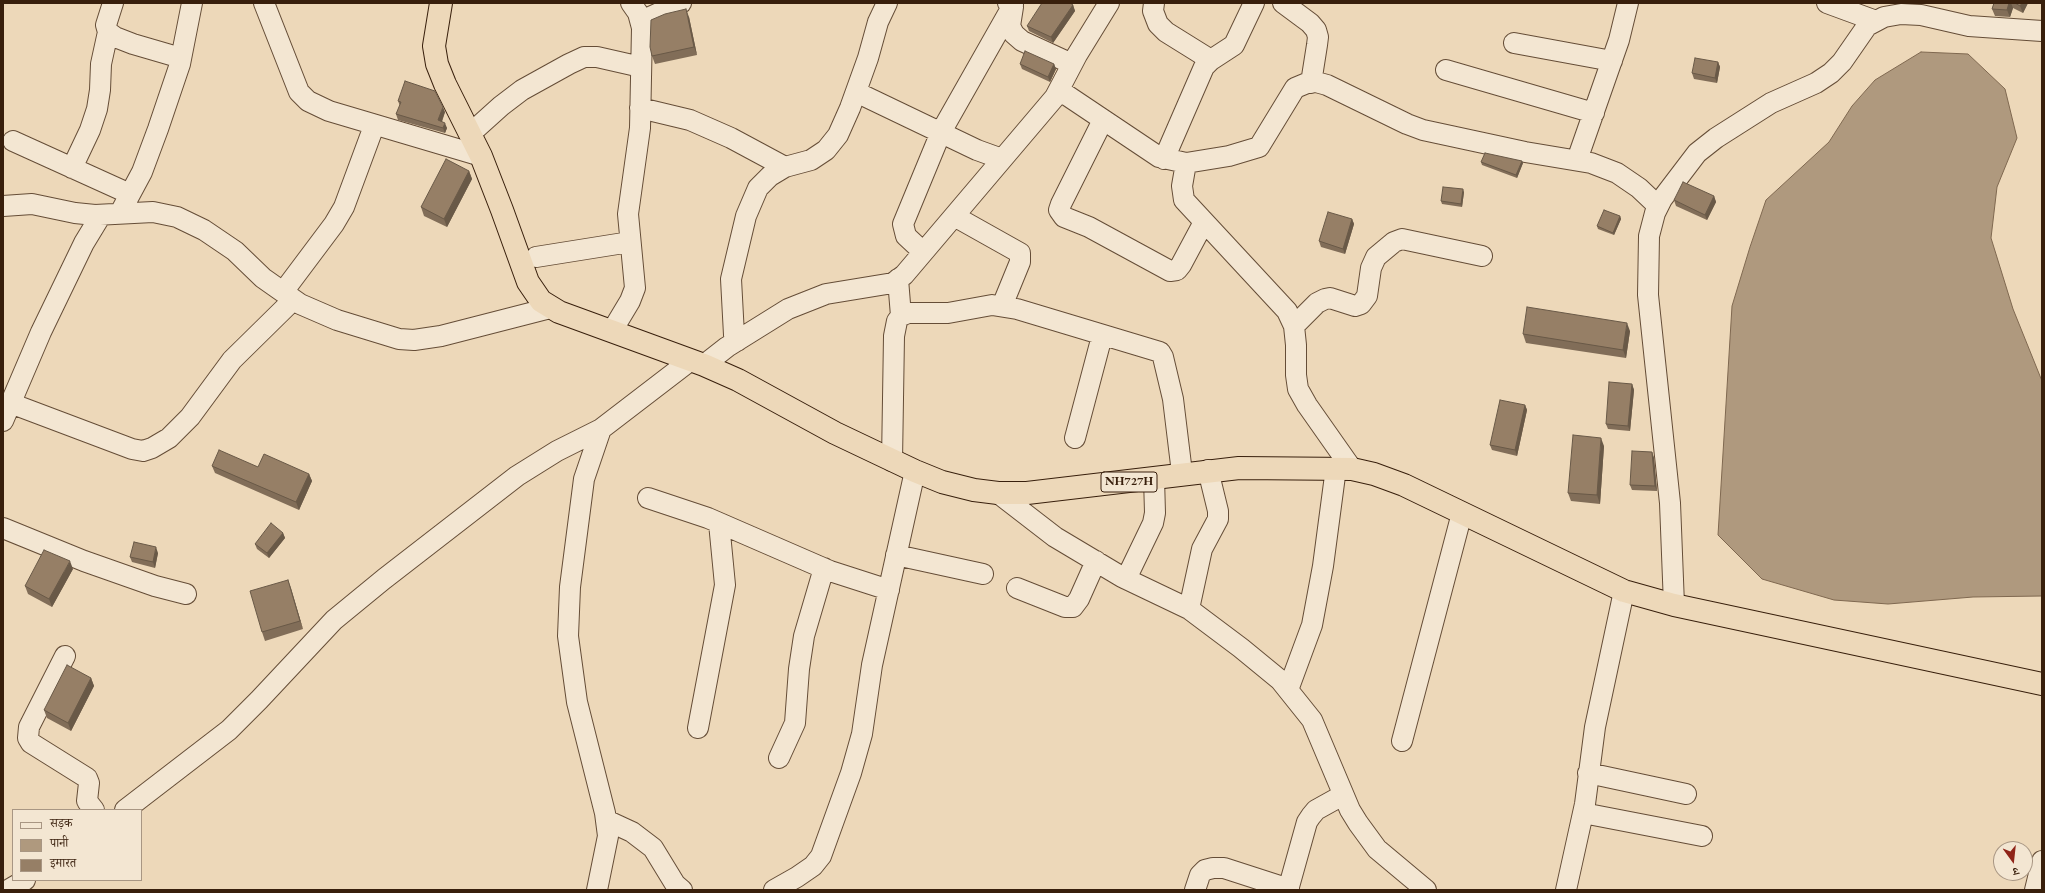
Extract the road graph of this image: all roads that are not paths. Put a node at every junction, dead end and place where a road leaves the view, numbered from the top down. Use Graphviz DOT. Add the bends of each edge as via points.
graph roads {
  1 [pos="113,3"];
  2 [pos="192,3"];
  3 [pos="264,3"];
  4 [pos="441,3"];
  5 [pos="631,3"];
  6 [pos="887,3"];
  7 [pos="1109,3"];
  8 [pos="1154,3"];
  9 [pos="1254,3"];
  10 [pos="1283,3"];
  11 [pos="1628,3"];
  12 [pos="1827,3"];
  13 [pos="1011,4"];
  14 [pos="674,5"];
  15 [pos="1901,9"];
  16 [pos="641,21"];
  17 [pos="1876,21"];
  18 [pos="2042,31"];
  19 [pos="108,32"];
  20 [pos="1514,43"];
  21 [pos="181,58"];
  22 [pos="1211,60"];
  23 [pos="1612,61"];
  24 [pos="1072,64"];
  25 [pos="641,67"];
  26 [pos="1446,70"];
  27 [pos="1311,83"];
  28 [pos="1059,90"];
  29 [pos="856,92"];
  30 [pos="640,108"];
  31 [pos="1594,113"];
  32 [pos="1103,120"];
  33 [pos="374,126"];
  34 [pos="941,132"];
  35 [pos="471,133"];
  36 [pos="13,140"];
  37 [pos="481,156"];
  38 [pos="1002,159"];
  39 [pos="1164,159"];
  40 [pos="1577,160"];
  41 [pos="1186,163"];
  42 [pos="785,167"];
  43 [pos="72,168"];
  44 [pos="130,194"];
  45 [pos="3,206"];
  46 [pos="1658,206"];
  47 [pos="120,213"];
  48 [pos="101,215"];
  49 [pos="954,216"];
  50 [pos="1204,222"];
  51 [pos="630,242"];
  52 [pos="924,251"];
  53 [pos="1482,256"];
  54 [pos="536,257"];
  55 [pos="898,279"];
  56 [pos="288,296"];
  57 [pos="1002,306"];
  58 [pos="550,308"];
  59 [pos="901,316"];
  60 [pos="1294,326"];
  61 [pos="612,332"];
  62 [pos="1102,336"];
  63 [pos="737,341"];
  64 [pos="698,362"];
  65 [pos="7,412"];
  66 [pos="601,429"];
  67 [pos="1075,438"];
  68 [pos="892,461"];
  69 [pos="1344,468"];
  70 [pos="1208,470"];
  71 [pos="915,471"];
  72 [pos="1182,474"];
  73 [pos="1154,478"];
  74 [pos="998,493"];
  75 [pos="648,498"];
  76 [pos="1462,513"];
  77 [pos="719,522"];
  78 [pos="3,528"];
  79 [pos="896,555"];
  80 [pos="1096,562"];
  81 [pos="824,568"];
  82 [pos="983,574"];
  83 [pos="1126,579"];
  84 [pos="1017,588"];
  85 [pos="889,590"];
  86 [pos="1624,591"];
  87 [pos="186,594"];
  88 [pos="1674,605"];
  89 [pos="1189,609"];
  90 [pos="65,656"];
  91 [pos="2042,684"];
  92 [pos="1288,690"];
  93 [pos="698,728"];
  94 [pos="1402,741"];
  95 [pos="779,758"];
  96 [pos="1588,773"];
  97 [pos="1686,794"];
  98 [pos="1343,795"];
  99 [pos="93,809"];
  100 [pos="126,809"];
  101 [pos="1583,813"];
  102 [pos="606,820"];
  103 [pos="1702,836"];
  104 [pos="2042,861"];
  105 [pos="23,881"];
  106 [pos="802,884"];
  107 [pos="8,890"];
  108 [pos="598,890"];
  109 [pos="682,890"];
  110 [pos="774,890"];
  111 [pos="1196,890"];
  112 [pos="1289,890"];
  113 [pos="1426,890"];
  114 [pos="1566,890"];
  115 [pos="2035,890"];
  1 -- 19 [label="street" via="106,25"];
  2 -- 21 [label="street"];
  3 -- 33 [label="street" via="299,92 308,101 329,111"];
  4 -- 35 [label="highway, NH727H" via="434,46 437,64"];
  5 -- 16 [label="street"];
  6 -- 29 [label="street" via="878,22"];
  7 -- 24 [label="street"];
  8 -- 22 [label="street" via="1153,11 1158,24 1166,32"];
  9 -- 22 [label="street" via="1234,46"];
  10 -- 27 [label="street" via="1316,30 1318,41"];
  11 -- 23 [label="street"];
  12 -- 17 [label="street"];
  13 -- 24 [label="street" via="1010,26 1014,34 1022,41"];
  13 -- 34 [label="street"];
  14 -- 16 [label="street"];
  15 -- 17 [label="street"];
  15 -- 18 [label="street" via="1969,26"];
  16 -- 25 [label="street"];
  17 -- 46 [label="street" via="1867,26 1842,62 1831,73 1816,83 1771,103 1722,133 1702,149"];
  19 -- 21 [label="street" via="133,44"];
  19 -- 43 [label="street" via="101,64 97,110"];
  20 -- 23 [label="street"];
  21 -- 44 [label="street" via="149,153"];
  22 -- 39 [label="street" via="1204,67"];
  23 -- 31 [label="street"];
  24 -- 28 [label="street"];
  25 -- 30 [label="street"];
  25 -- 35 [label="street" via="597,56 584,57 522,90"];
  26 -- 31 [label="street"];
  27 -- 40 [label="street" via="1327,85 1423,130 1525,152"];
  27 -- 41 [label="street" via="1295,88 1259,147 1229,156"];
  28 -- 32 [label="street"];
  28 -- 38 [label="street"];
  29 -- 34 [label="street"];
  29 -- 42 [label="street" via="838,135 826,150 811,160"];
  30 -- 42 [label="street" via="690,120 731,138"];
  30 -- 51 [label="street" via="640,128 628,214"];
  31 -- 40 [label="street"];
  32 -- 39 [label="street"];
  32 -- 50 [label="street" via="1061,204 1059,210 1064,217 1089,227 1170,271 1177,270 1181,265"];
  33 -- 37 [label="street"];
  33 -- 56 [label="street" via="344,207"];
  34 -- 38 [label="street"];
  34 -- 52 [label="street" via="903,224 906,236"];
  35 -- 37 [label="highway, NH727H"];
  36 -- 43 [label="street"];
  37 -- 58 [label="highway, NH727H" via="528,282 534,294"];
  38 -- 49 [label="street"];
  39 -- 41 [label="street"];
  40 -- 46 [label="street" via="1617,173 1639,188"];
  41 -- 50 [label="street" via="1182,193 1184,200"];
  42 -- 63 [label="street" via="770,176 758,188 746,216 731,279 734,335"];
  43 -- 44 [label="street"];
  44 -- 47 [label="street"];
  45 -- 48 [label="street" via="32,204 75,213"];
  46 -- 88 [label="street" via="1649,236 1648,296 1670,503"];
  47 -- 48 [label="street"];
  47 -- 56 [label="street" via="153,212 177,217 204,230 235,251 263,278"];
  48 -- 65 [label="street" via="84,242 41,332"];
  49 -- 52 [label="street"];
  49 -- 57 [label="street" via="1020,253 1020,262"];
  50 -- 60 [label="street" via="1287,311"];
  51 -- 54 [label="street"];
  51 -- 61 [label="street" via="635,288"];
  52 -- 55 [label="street"];
  53 -- 60 [label="street" via="1402,239 1394,242 1376,257 1371,268 1367,296 1361,304 1355,306 1330,298 1317,303"];
  55 -- 59 [label="street"];
  55 -- 63 [label="street" via="880,286 826,294 788,309"];
  56 -- 58 [label="street" via="336,320 399,339 414,340 471,329"];
  56 -- 65 [label="street" via="232,360 190,416 168,438 152,448 143,451 132,449"];
  57 -- 59 [label="street" via="992,305 948,313 908,313"];
  57 -- 62 [label="street"];
  58 -- 61 [label="highway, NH727H"];
  59 -- 68 [label="street" via="897,321 894,336"];
  60 -- 69 [label="street" via="1298,390"];
  61 -- 64 [label="highway, NH727H"];
  62 -- 67 [label="street"];
  62 -- 72 [label="street" via="1156,350 1163,357 1173,399"];
  63 -- 64 [label="street"];
  64 -- 66 [label="street"];
  64 -- 68 [label="highway, NH727H" via="738,380"];
  66 -- 100 [label="street" via="557,451 517,476 384,579 334,620 228,730"];
  66 -- 102 [label="street" via="584,479 570,587 568,636 577,702"];
  68 -- 71 [label="highway, NH727H"];
  69 -- 70 [label="highway, NH727H"];
  69 -- 76 [label="highway, NH727H" via="1374,474 1404,485"];
  69 -- 92 [label="street" via="1312,625"];
  70 -- 72 [label="highway, NH727H"];
  70 -- 89 [label="street" via="1218,519 1202,549"];
  71 -- 74 [label="highway, NH727H" via="968,489"];
  71 -- 79 [label="street"];
  72 -- 73 [label="highway, NH727H"];
  73 -- 74 [label="highway, NH727H"];
  73 -- 83 [label="street" via="1156,513"];
  74 -- 80 [label="street" via="1056,537"];
  75 -- 77 [label="street"];
  76 -- 86 [label="highway, NH727H"];
  76 -- 94 [label="street"];
  77 -- 81 [label="street"];
  77 -- 93 [label="street" via="726,585"];
  78 -- 87 [label="street" via="84,561"];
  79 -- 82 [label="street"];
  79 -- 85 [label="street"];
  80 -- 83 [label="street"];
  80 -- 84 [label="street" via="1073,607 1065,607"];
  81 -- 85 [label="street"];
  81 -- 95 [label="street" via="804,636 795,723"];
  83 -- 89 [label="street"];
  85 -- 106 [label="street" via="872,666 858,754 821,856"];
  86 -- 88 [label="highway, NH727H"];
  86 -- 96 [label="street" via="1603,685"];
  88 -- 91 [label="highway, NH727H"];
  89 -- 92 [label="street" via="1241,648 1280,680"];
  90 -- 99 [label="street" via="29,727 28,738 31,743 87,778 87,801"];
  92 -- 98 [label="street" via="1312,720"];
  96 -- 97 [label="street"];
  96 -- 101 [label="street"];
  98 -- 112 [label="street" via="1316,810 1307,822"];
  98 -- 113 [label="street" via="1350,810 1377,849"];
  101 -- 103 [label="street"];
  101 -- 114 [label="street"];
  102 -- 108 [label="street" via="608,836"];
  102 -- 109 [label="street" via="632,832 653,848 674,884"];
  104 -- 115 [label="street"];
  105 -- 107 [label="street"];
  106 -- 110 [label="street"];
  111 -- 112 [label="street" via="1200,875 1205,870 1213,868 1224,868"];
}
